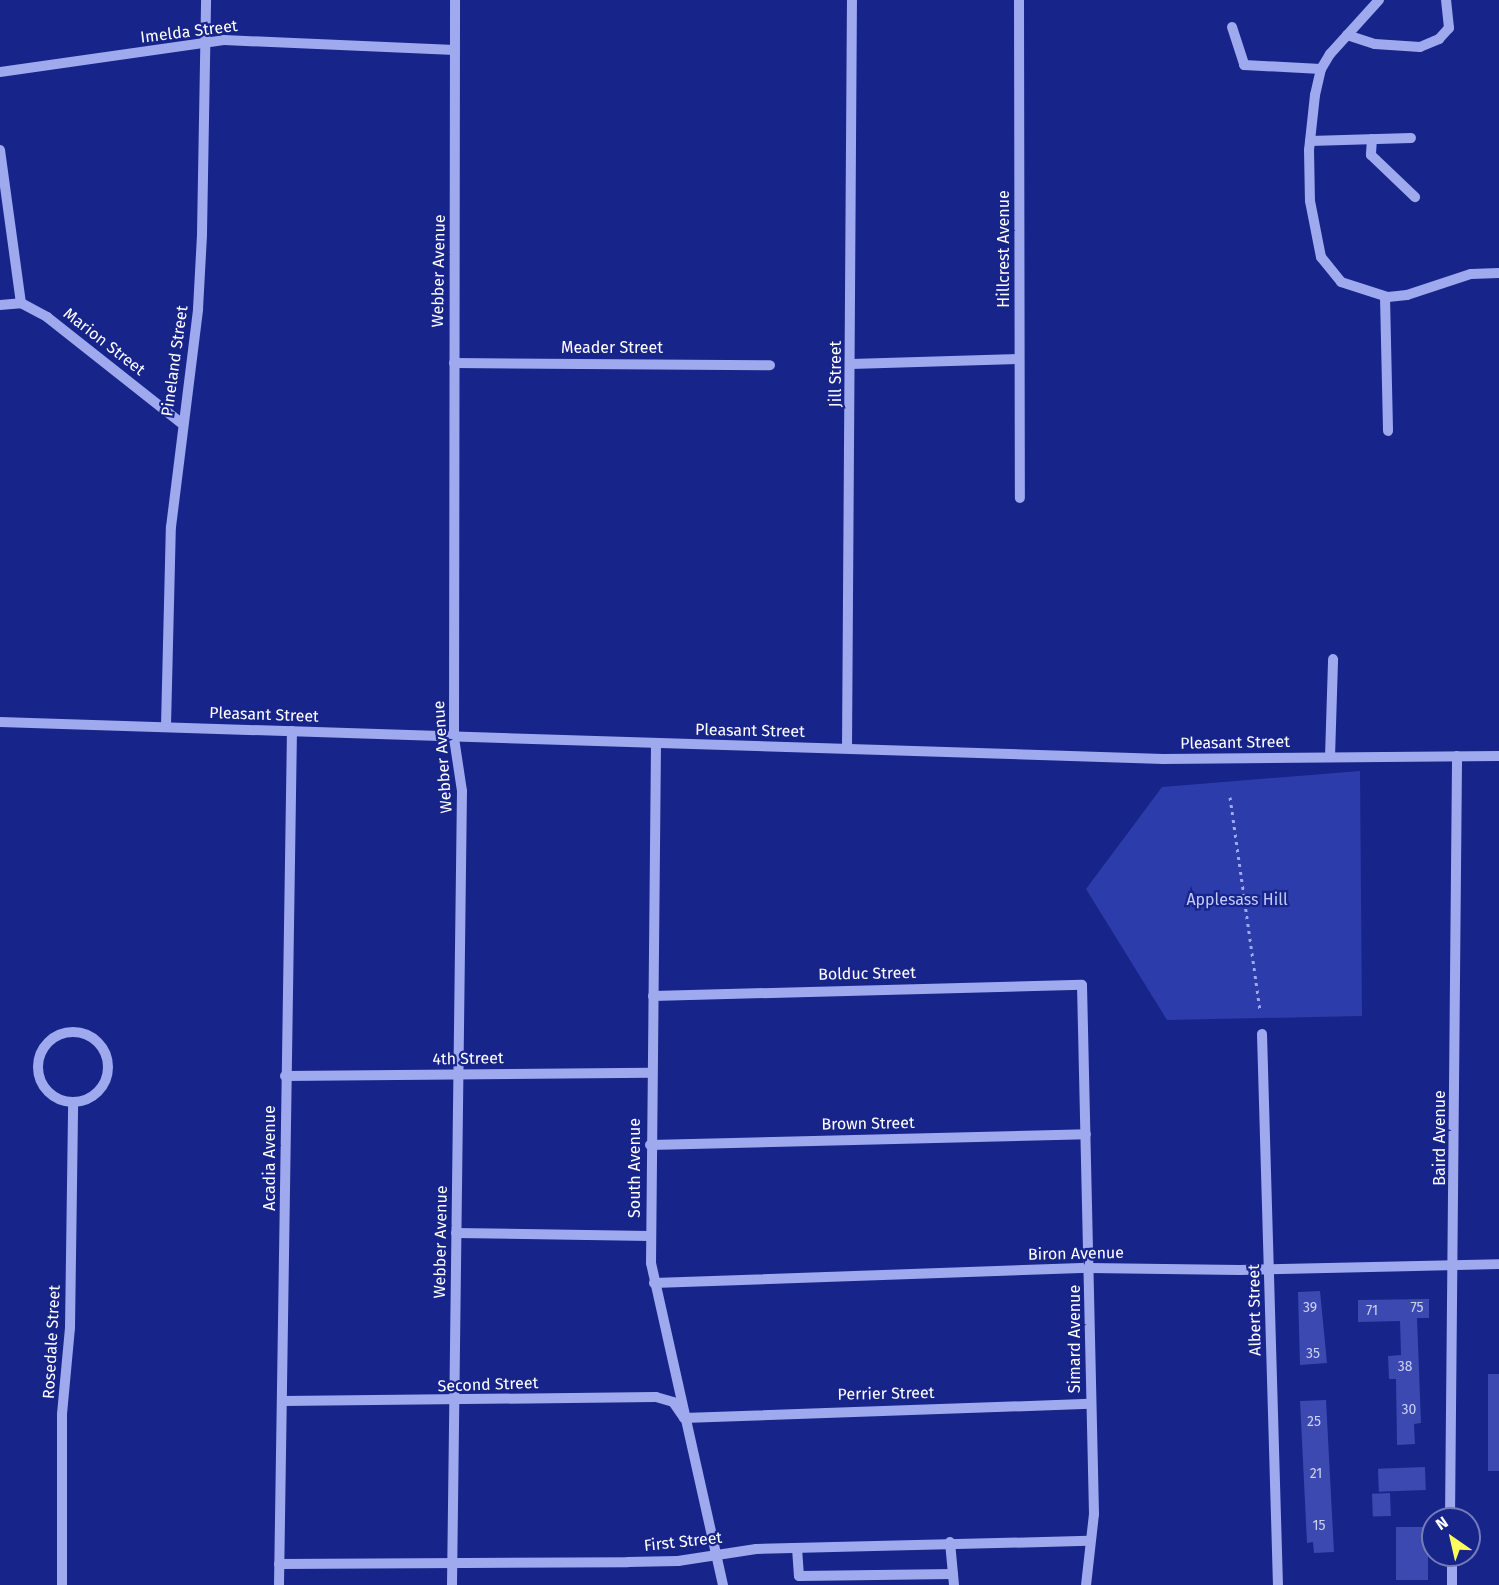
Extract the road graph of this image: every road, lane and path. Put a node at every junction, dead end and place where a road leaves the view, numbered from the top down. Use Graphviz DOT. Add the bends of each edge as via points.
graph roads {
  1 [pos="206,0"];
  2 [pos="455,0"];
  3 [pos="852,0"];
  4 [pos="1018,0"];
  5 [pos="1379,0"];
  6 [pos="1446,0"];
  7 [pos="1232,27"];
  8 [pos="1347,35"];
  9 [pos="206,45"];
  10 [pos="455,50"];
  11 [pos="1321,69"];
  12 [pos="0,72"];
  13 [pos="1411,138"];
  14 [pos="1372,139"];
  15 [pos="1310,141"];
  16 [pos="0,150"];
  17 [pos="1415,197"];
  18 [pos="1499,273"];
  19 [pos="1385,297"];
  20 [pos="21,303"];
  21 [pos="0,305"];
  22 [pos="1019,359"];
  23 [pos="454,363"];
  24 [pos="851,364"];
  25 [pos="770,366"];
  26 [pos="182,423"];
  27 [pos="1388,431"];
  28 [pos="1020,498"];
  29 [pos="1333,659"];
  30 [pos="0,722"];
  31 [pos="166,726"];
  32 [pos="292,731"];
  33 [pos="454,738"];
  34 [pos="656,744"];
  35 [pos="847,748"];
  36 [pos="1457,756"];
  37 [pos="1499,756"];
  38 [pos="1330,757"];
  39 [pos="1230,797"];
  40 [pos="1082,985"];
  41 [pos="653,996"];
  42 [pos="1260,1011"];
  43 [pos="1262,1034"];
  44 [pos="651,1073"];
  45 [pos="458,1075"];
  46 [pos="285,1076"];
  47 [pos="73,1102"];
  48 [pos="1086,1134"];
  49 [pos="650,1144"];
  50 [pos="456,1233"];
  51 [pos="650,1236"];
  52 [pos="1499,1264"];
  53 [pos="1453,1266"];
  54 [pos="1089,1268"];
  55 [pos="1269,1269"];
  56 [pos="654,1283"];
  57 [pos="453,1400"];
  58 [pos="283,1401"];
  59 [pos="1090,1404"];
  60 [pos="684,1418"];
  61 [pos="1450,1507"];
  62 [pos="1089,1541"];
  63 [pos="950,1542"];
  64 [pos="797,1548"];
  65 [pos="715,1555"];
  66 [pos="279,1564"];
  67 [pos="452,1564"];
  68 [pos="1452,1567"];
  69 [pos="954,1579"];
  70 [pos="62,1585"];
  71 [pos="279,1585"];
  72 [pos="452,1585"];
  73 [pos="723,1585"];
  74 [pos="1086,1585"];
  75 [pos="1278,1585"];
  76 [pos="1452,1585"];
  1 -- 9 [label="street, Pineland Street"];
  2 -- 10 [label="street, Webber Avenue"];
  3 -- 24 [label="street, Jill Street"];
  4 -- 22 [label="street, Hillcrest Avenue"];
  5 -- 8 [label="street"];
  6 -- 8 [label="street" via="1449,28 1439,39 1420,47 1375,44"];
  7 -- 11 [label="street" via="1244,65"];
  8 -- 11 [label="street"];
  9 -- 10 [label="street, Imelda Street" via="224,40 263,40"];
  9 -- 12 [label="street, Imelda Street"];
  9 -- 26 [label="street, Pineland Street" via="198,298"];
  10 -- 23 [label="street, Webber Avenue"];
  11 -- 15 [label="street"];
  13 -- 14 [label="street"];
  14 -- 15 [label="street"];
  14 -- 17 [label="street" via="1371,155"];
  15 -- 19 [label="street" via="1310,201 1321,257 1341,282"];
  16 -- 20 [label="street"];
  18 -- 19 [label="street" via="1471,274 1407,295"];
  19 -- 27 [label="street"];
  20 -- 21 [label="street"];
  20 -- 26 [label="street, Marion Street" via="74,335"];
  22 -- 24 [label="street"];
  22 -- 28 [label="street, Hillcrest Avenue"];
  23 -- 25 [label="street, Meader Street"];
  23 -- 33 [label="street, Webber Avenue"];
  24 -- 35 [label="street, Jill Street"];
  26 -- 31 [label="street, Pineland Street" via="167,599"];
  29 -- 38 [label="street"];
  30 -- 31 [label="street, Pleasant Street"];
  31 -- 32 [label="street, Pleasant Street"];
  32 -- 33 [label="street, Pleasant Street"];
  32 -- 46 [label="street, Acadia Avenue"];
  33 -- 34 [label="street, Pleasant Street"];
  33 -- 45 [label="street, Webber Avenue" via="462,791"];
  34 -- 35 [label="street, Pleasant Street"];
  34 -- 41 [label="street, South Avenue" via="658,881"];
  35 -- 38 [label="street, Pleasant Street" via="1163,759"];
  36 -- 37 [label="street, Pleasant Street"];
  36 -- 38 [label="street, Pleasant Street"];
  36 -- 53 [label="street, Baird Avenue"];
  39 -- 42 [label="path"];
  40 -- 41 [label="street, Bolduc Street"];
  40 -- 48 [label="street, Simard Avenue"];
  41 -- 44 [label="street, South Avenue"];
  43 -- 55 [label="street, Albert Street"];
  44 -- 45 [label="street, 4th Street"];
  44 -- 49 [label="street, South Avenue"];
  45 -- 46 [label="street, 4th Street"];
  45 -- 50 [label="street, Webber Avenue"];
  46 -- 58 [label="street, Acadia Avenue"];
  47 -- 47 [label="street" via="100,1088 107,1068 102,1048 95,1040 76,1032 54,1037 40,1054 38,1065 44,1087 52,1095"];
  47 -- 70 [label="street, Rosedale Street" via="70,1328 62,1414"];
  48 -- 49 [label="street, Brown Street"];
  48 -- 54 [label="street, Simard Avenue"];
  49 -- 51 [label="street, South Avenue"];
  50 -- 51 [label="street"];
  50 -- 57 [label="street, Webber Avenue"];
  51 -- 56 [label="street, South Avenue"];
  52 -- 53 [label="street, Biron Avenue"];
  53 -- 55 [label="street, Biron Avenue"];
  53 -- 61 [label="street, Baird Avenue"];
  54 -- 55 [label="street, Biron Avenue"];
  54 -- 56 [label="street, Biron Avenue"];
  54 -- 59 [label="street, Simard Avenue"];
  55 -- 75 [label="street, Albert Street"];
  56 -- 60 [label="street, South Avenue"];
  57 -- 58 [label="street, Second Street"];
  57 -- 60 [label="street, Second Street" via="656,1397 673,1402"];
  57 -- 67 [label="street, Webber Avenue"];
  58 -- 66 [label="street, Acadia Avenue"];
  59 -- 60 [label="street, Perrier Street"];
  59 -- 62 [label="street, Simard Avenue" via="1094,1514"];
  60 -- 65 [label="street, South Avenue"];
  62 -- 63 [label="street, First Street"];
  62 -- 74 [label="street, Simard Avenue"];
  63 -- 64 [label="street, First Street"];
  63 -- 69 [label="street"];
  64 -- 65 [label="street, First Street"];
  64 -- 69 [label="street" via="799,1576"];
  65 -- 67 [label="street, First Street" via="678,1561"];
  65 -- 73 [label="street, South Avenue"];
  66 -- 67 [label="street, First Street"];
  66 -- 71 [label="street, Acadia Avenue"];
  67 -- 72 [label="street, Webber Avenue"];
  68 -- 76 [label="street"];
}
